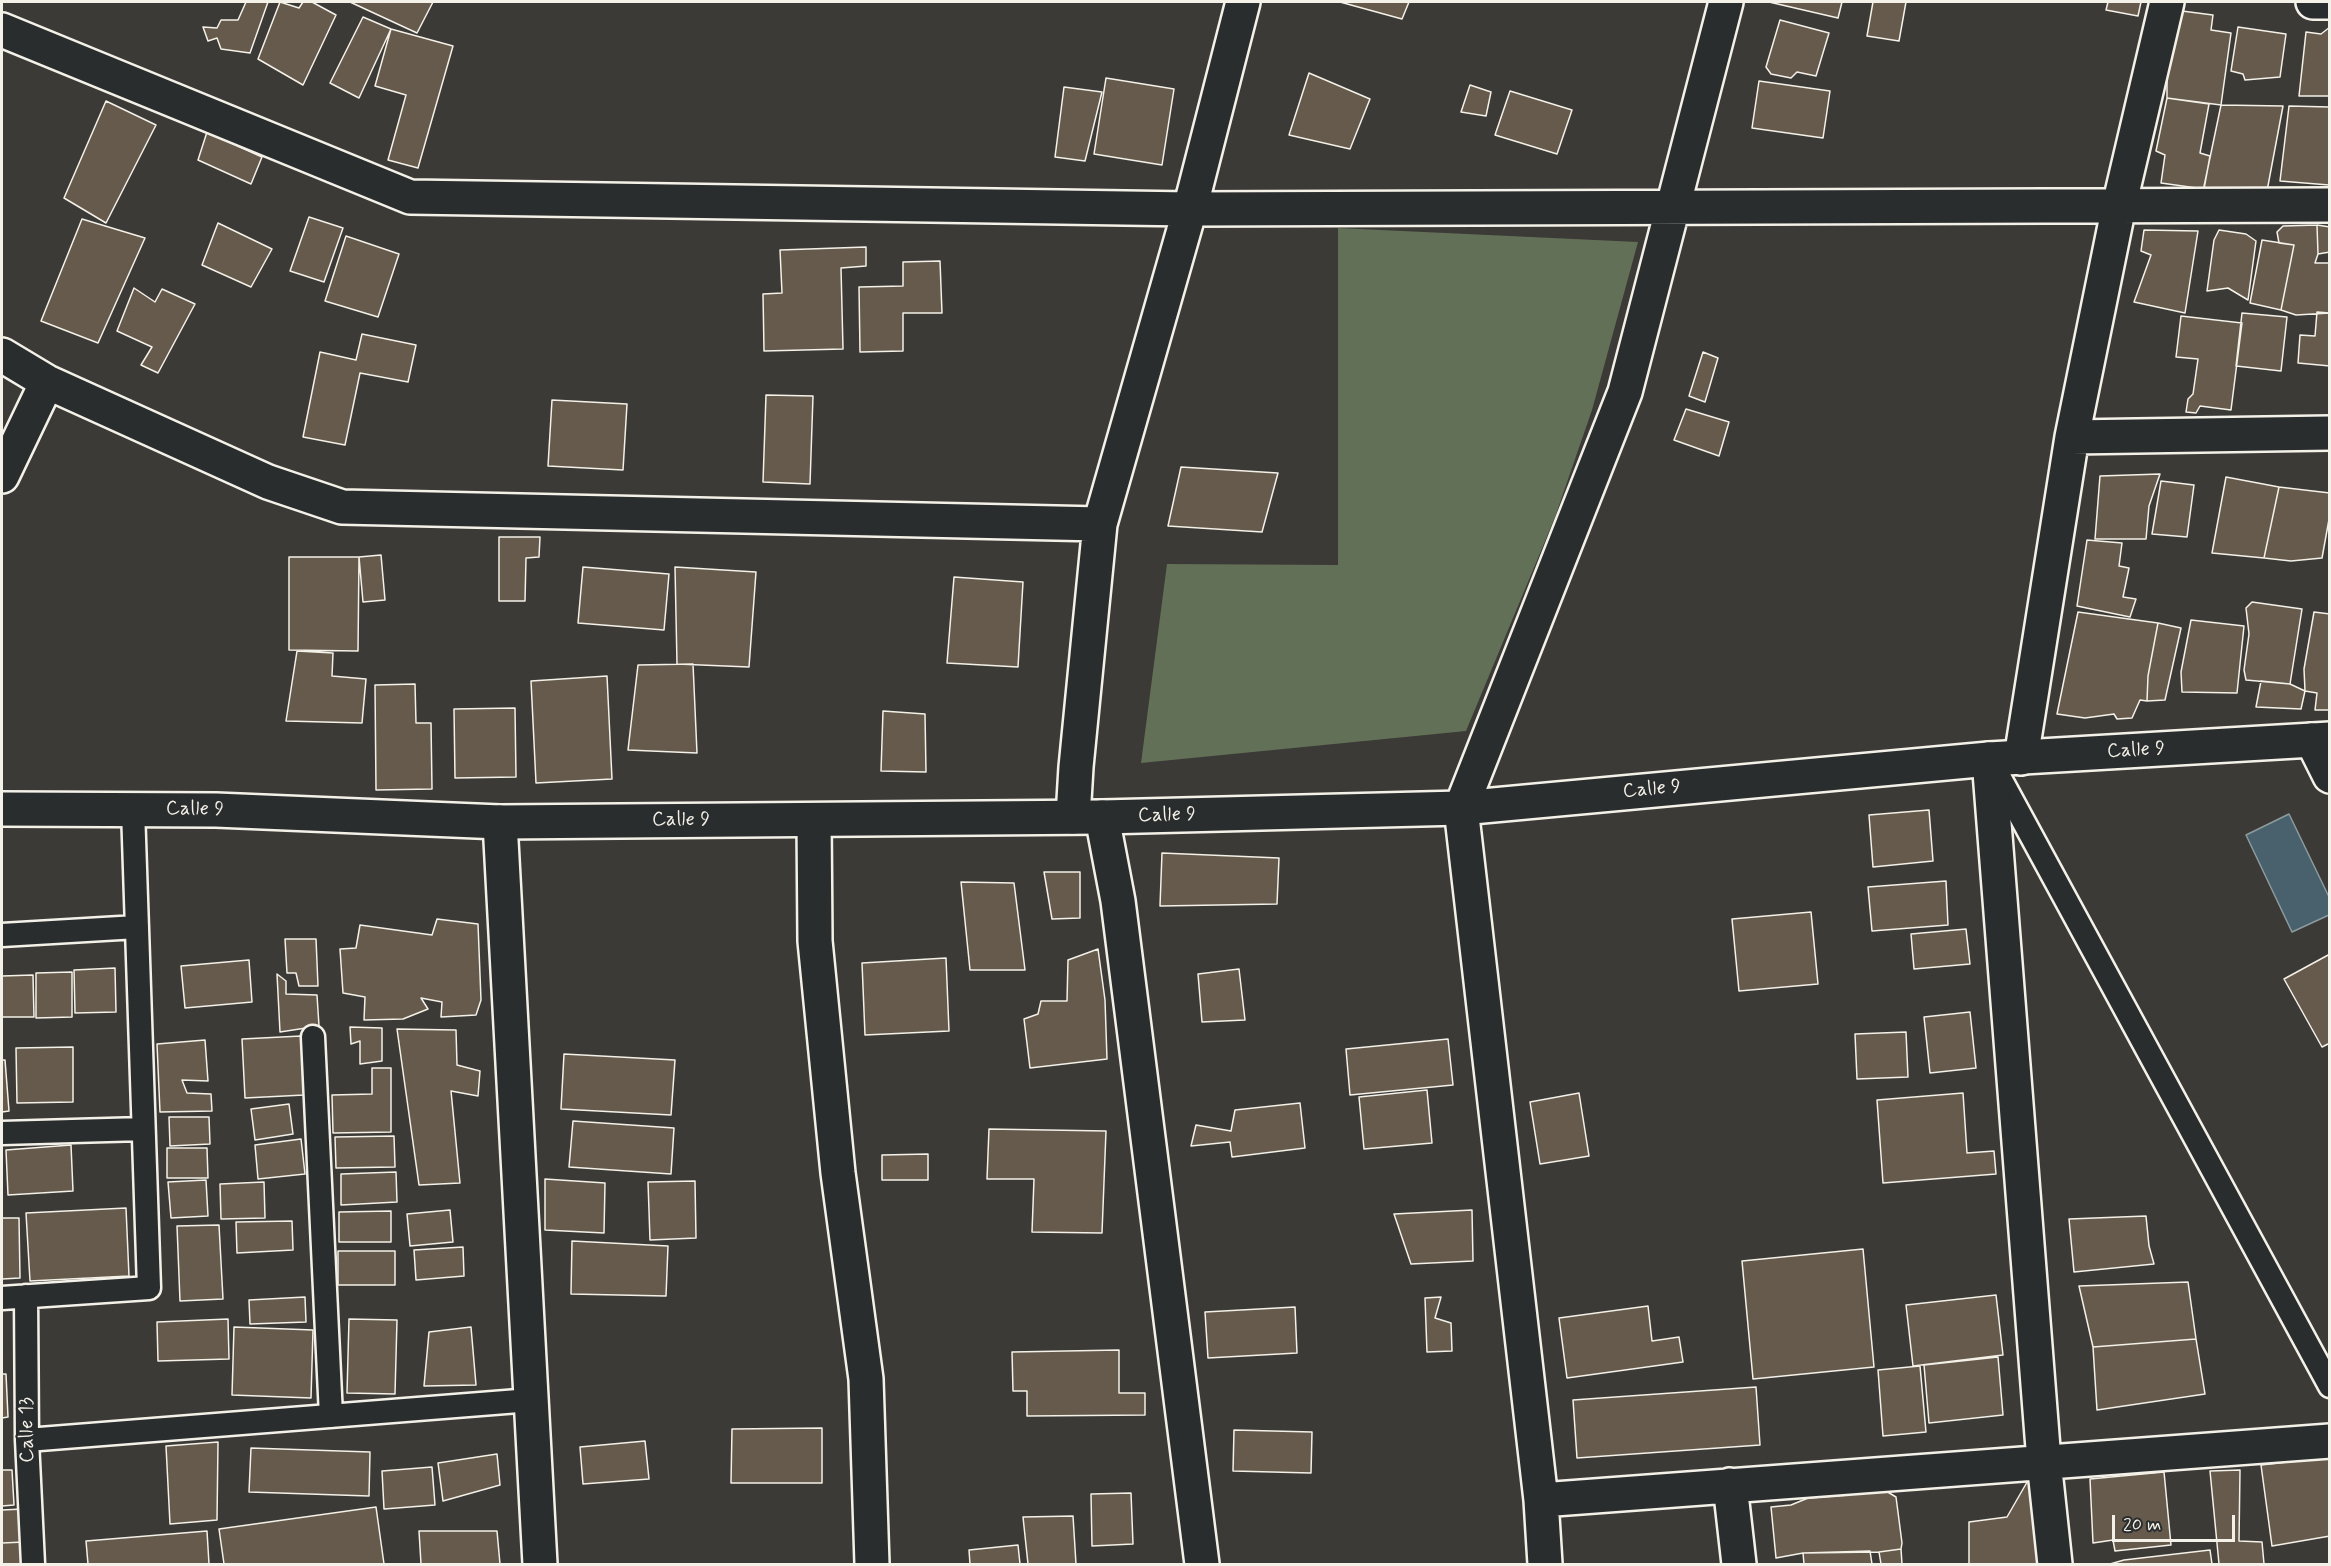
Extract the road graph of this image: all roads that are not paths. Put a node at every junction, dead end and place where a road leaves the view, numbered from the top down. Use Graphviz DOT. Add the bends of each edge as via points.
graph roads {
  1 [pos="1242,2"];
  2 [pos="1726,2"];
  3 [pos="2167,2"];
  4 [pos="2313,2"];
  5 [pos="2330,3"];
  6 [pos="2,30"];
  7 [pos="2120,206"];
  8 [pos="2330,206"];
  9 [pos="1673,207"];
  10 [pos="1190,209"];
  11 [pos="2,355"];
  12 [pos="47,382"];
  13 [pos="2330,433"];
  14 [pos="2072,436"];
  15 [pos="2,476"];
  16 [pos="1100,524"];
  17 [pos="2321,740"];
  18 [pos="2005,758"];
  19 [pos="2330,776"];
  20 [pos="1461,808"];
  21 [pos="2,809"];
  22 [pos="133,809"];
  23 [pos="1088,817"];
  24 [pos="814,820"];
  25 [pos="500,822"];
  26 [pos="137,927"];
  27 [pos="2,935"];
  28 [pos="313,1037"];
  29 [pos="143,1129"];
  30 [pos="2,1133"];
  31 [pos="26,1296"];
  32 [pos="2,1298"];
  33 [pos="2330,1386"];
  34 [pos="531,1400"];
  35 [pos="331,1416"];
  36 [pos="27,1440"];
  37 [pos="2330,1441"];
  38 [pos="2044,1461"];
  39 [pos="1730,1485"];
  40 [pos="1541,1500"];
  41 [pos="33,1564"];
  42 [pos="540,1564"];
  43 [pos="872,1564"];
  44 [pos="1202,1564"];
  45 [pos="1545,1564"];
  46 [pos="1739,1564"];
  47 [pos="2055,1564"];
  1 -- 10 [label="street"];
  2 -- 9 [label="street"];
  3 -- 7 [label="street"];
  4 -- 5 [label="street"];
  6 -- 10 [label="street" via="410,197"];
  7 -- 8 [label="street"];
  7 -- 9 [label="street"];
  7 -- 14 [label="street"];
  9 -- 10 [label="street"];
  9 -- 20 [label="street" via="1625,392"];
  10 -- 16 [label="street"];
  11 -- 12 [label="street"];
  12 -- 15 [label="street"];
  12 -- 16 [label="street" via="268,482 342,507"];
  13 -- 14 [label="street"];
  14 -- 18 [label="street"];
  16 -- 23 [label="street" via="1077,755"];
  17 -- 18 [label="street, Calle 9"];
  17 -- 19 [label="street"];
  18 -- 20 [label="street, Calle 9"];
  18 -- 33 [label="lane"];
  18 -- 38 [label="street"];
  20 -- 23 [label="street, Calle 9"];
  20 -- 40 [label="street"];
  21 -- 22 [label="street, Calle 9"];
  22 -- 25 [label="street, Calle 9"];
  22 -- 26 [label="lane"];
  23 -- 24 [label="street, Calle 9"];
  23 -- 44 [label="street" via="1118,901"];
  24 -- 25 [label="street, Calle 9"];
  24 -- 43 [label="street" via="815,941 838,1173 866,1379"];
  25 -- 34 [label="street"];
  26 -- 27 [label="lane"];
  26 -- 29 [label="lane"];
  28 -- 35 [label="lane"];
  29 -- 30 [label="lane"];
  29 -- 31 [label="lane" via="148,1288"];
  31 -- 32 [label="lane"];
  31 -- 36 [label="lane, Calle 13"];
  34 -- 35 [label="lane"];
  34 -- 42 [label="street"];
  35 -- 36 [label="lane"];
  36 -- 41 [label="lane, Calle 13"];
  37 -- 38 [label="street"];
  38 -- 39 [label="street"];
  38 -- 47 [label="street"];
  39 -- 40 [label="street"];
  39 -- 46 [label="street"];
  40 -- 45 [label="street"];
}
